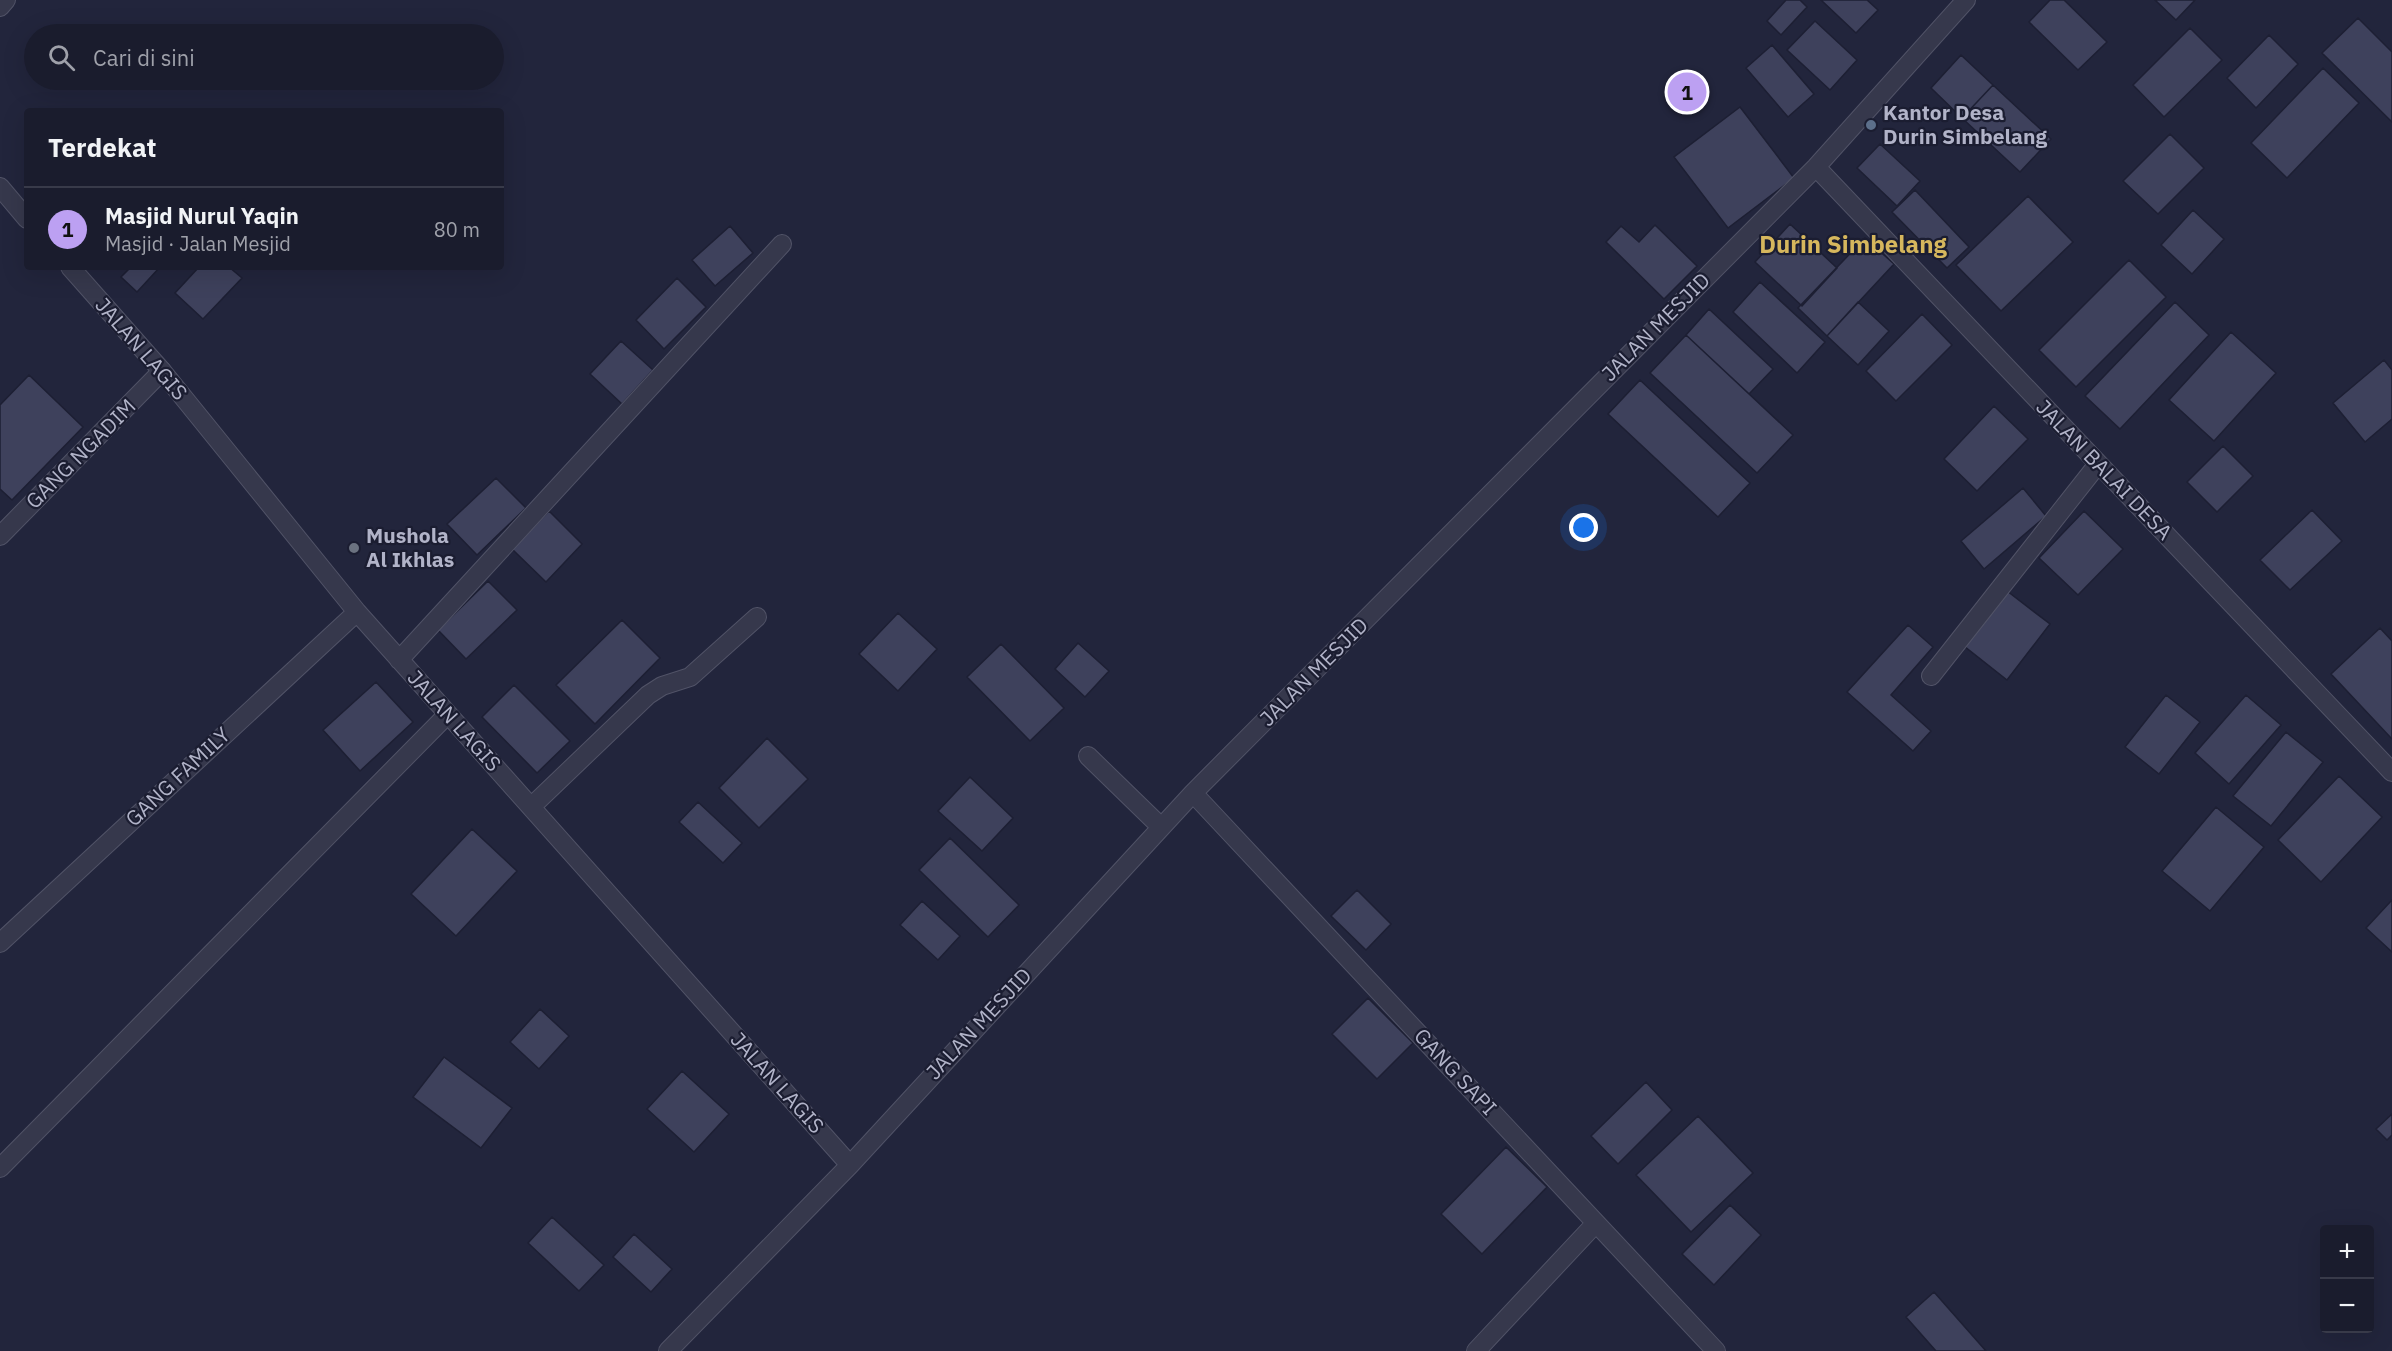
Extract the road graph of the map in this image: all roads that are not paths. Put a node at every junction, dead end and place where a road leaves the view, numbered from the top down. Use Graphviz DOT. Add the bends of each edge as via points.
graph roads {
  1 [pos="6,0"];
  2 [pos="1966,0"];
  3 [pos="0,7"];
  4 [pos="1816,167"];
  5 [pos="0,187"];
  6 [pos="24,215"];
  7 [pos="782,244"];
  8 [pos="73,270"];
  9 [pos="162,371"];
  10 [pos="2098,464"];
  11 [pos="0,536"];
  12 [pos="357,612"];
  13 [pos="757,617"];
  14 [pos="399,660"];
  15 [pos="1931,676"];
  16 [pos="448,714"];
  17 [pos="1088,756"];
  18 [pos="2392,772"];
  19 [pos="1193,794"];
  20 [pos="531,807"];
  21 [pos="1161,827"];
  22 [pos="0,943"];
  23 [pos="850,1165"];
  24 [pos="0,1168"];
  25 [pos="1596,1223"];
  26 [pos="668,1351"];
  27 [pos="1476,1351"];
  28 [pos="1716,1351"];
  1 -- 3 [label="street"];
  2 -- 4 [label="street, JALAN MESJID"];
  4 -- 10 [label="street, JALAN BALAI DESA"];
  4 -- 19 [label="street, JALAN MESJID"];
  5 -- 6 [label="street"];
  7 -- 14 [label="street"];
  8 -- 9 [label="street, JALAN LAGIS"];
  9 -- 11 [label="street, GANG NGADIM"];
  9 -- 12 [label="street, JALAN LAGIS"];
  10 -- 15 [label="street"];
  10 -- 18 [label="street, JALAN BALAI DESA"];
  12 -- 14 [label="street, JALAN LAGIS"];
  12 -- 22 [label="street, GANG FAMILY"];
  13 -- 20 [label="street" via="690,677 648,695"];
  14 -- 16 [label="street, JALAN LAGIS"];
  16 -- 20 [label="street, JALAN LAGIS"];
  16 -- 24 [label="street"];
  17 -- 21 [label="street"];
  19 -- 21 [label="street, JALAN MESJID"];
  19 -- 25 [label="street, GANG SAPI"];
  20 -- 23 [label="street, JALAN LAGIS"];
  21 -- 23 [label="street, JALAN MESJID"];
  23 -- 26 [label="street, JALAN MESJID"];
  25 -- 27 [label="street"];
  25 -- 28 [label="street, GANG SAPI"];
}
